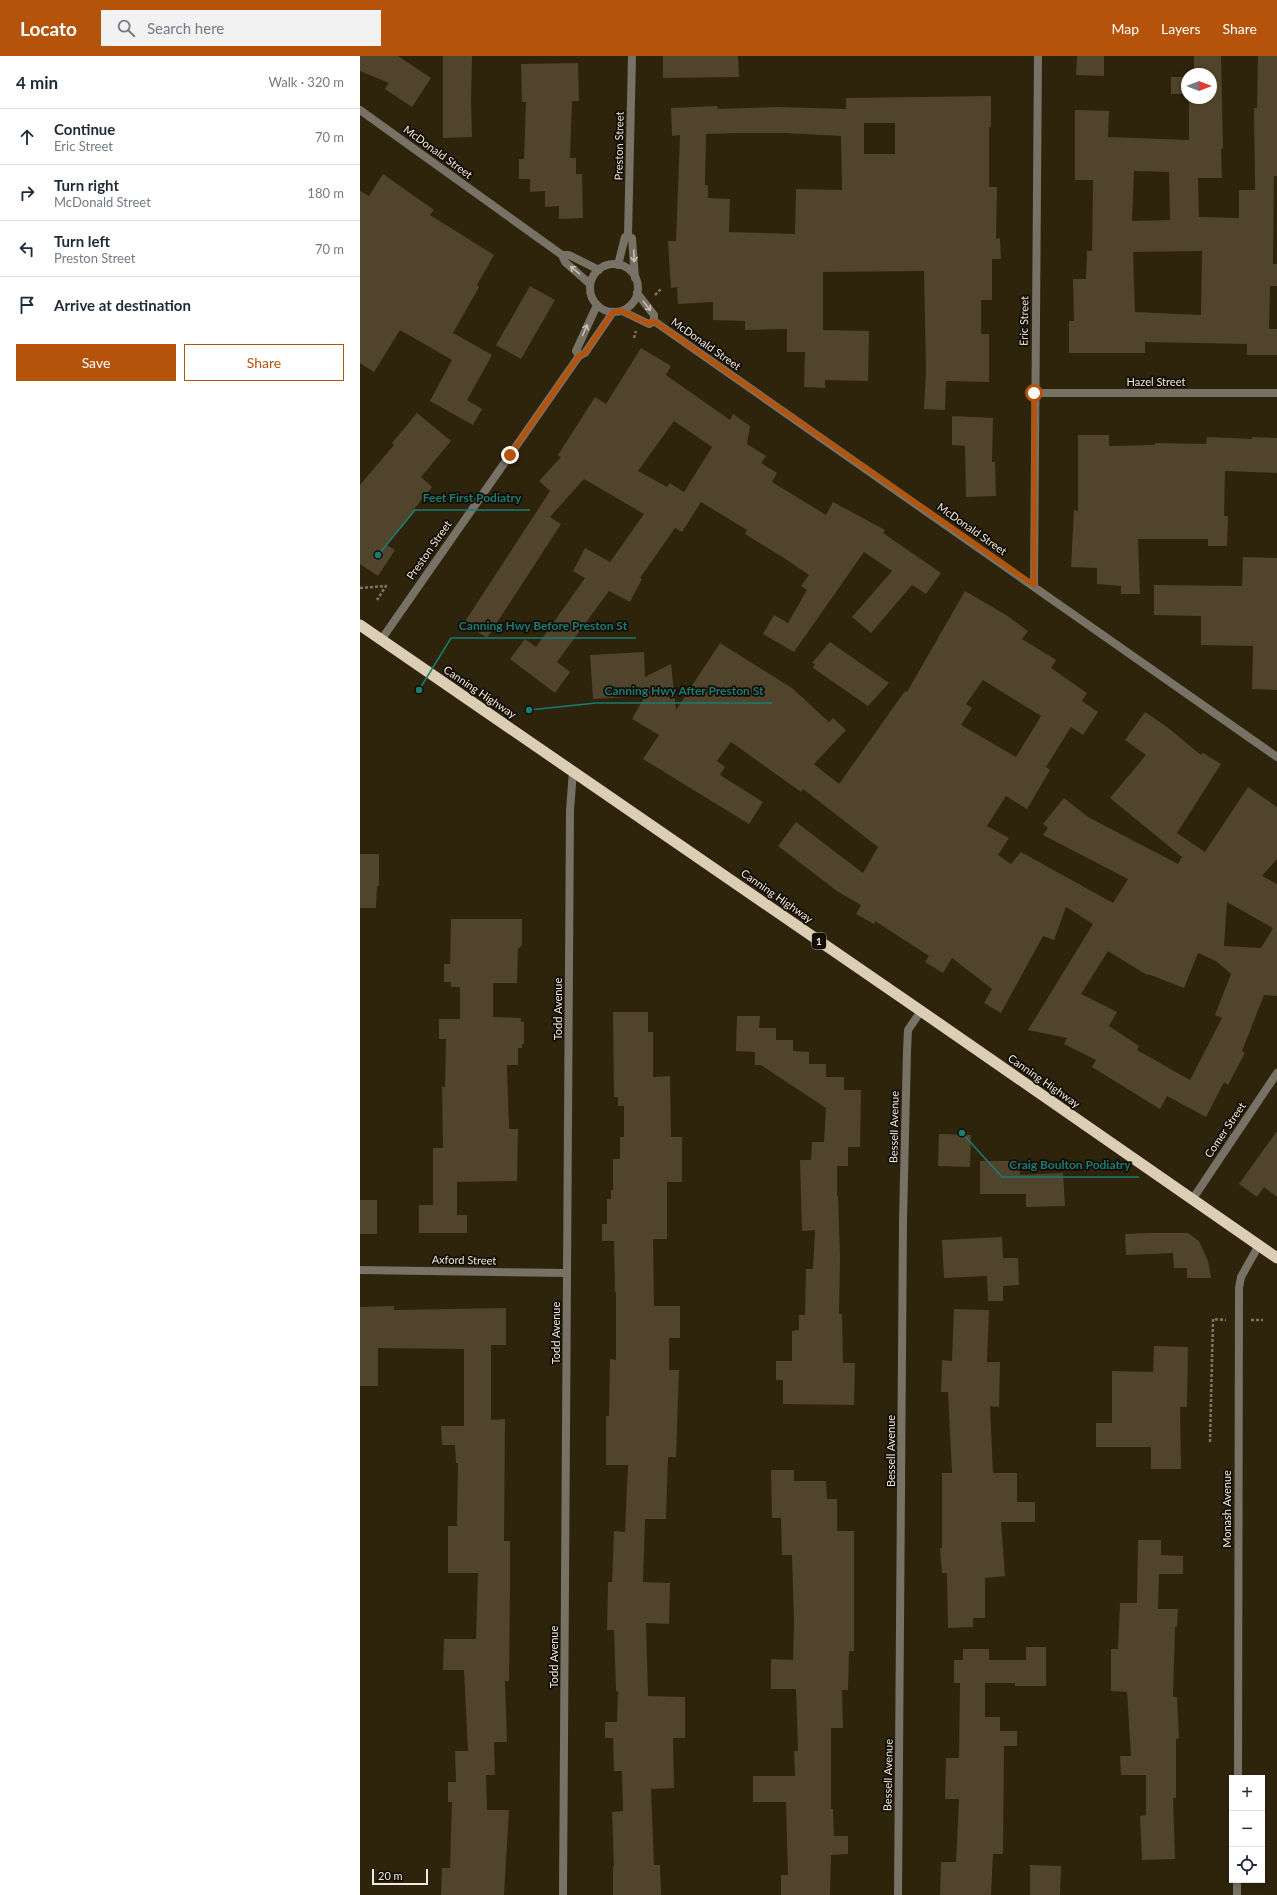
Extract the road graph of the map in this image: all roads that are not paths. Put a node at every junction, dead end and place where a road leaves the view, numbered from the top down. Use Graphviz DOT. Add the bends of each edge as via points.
graph roads {
  1 [pos="632,56"];
  2 [pos="1038,56"];
  3 [pos="360,110"];
  4 [pos="628,236"];
  5 [pos="562,254"];
  6 [pos="618,265"];
  7 [pos="599,270"];
  8 [pos="635,278"];
  9 [pos="590,284"];
  10 [pos="637,294"];
  11 [pos="597,305"];
  12 [pos="622,311"];
  13 [pos="613,312"];
  14 [pos="654,321"];
  15 [pos="579,356"];
  16 [pos="1034,393"];
  17 [pos="1277,394"];
  18 [pos="1034,585"];
  19 [pos="360,625"];
  20 [pos="381,640"];
  21 [pos="1277,756"];
  22 [pos="573,771"];
  23 [pos="921,1011"];
  24 [pos="1277,1073"];
  25 [pos="1192,1200"];
  26 [pos="1259,1245"];
  27 [pos="1277,1258"];
  28 [pos="360,1270"];
  29 [pos="567,1272"];
  30 [pos="1238,1775"];
  31 [pos="1237,1883"];
  32 [pos="563,1895"];
  33 [pos="898,1895"];
  34 [pos="1237,1895"];
  1 -- 4 [label="street, Preston Street"];
  2 -- 16 [label="street, Eric Street"];
  3 -- 5 [label="street, McDonald Street"];
  4 -- 6 [label="street, Preston Street" via="625,237"];
  4 -- 8 [label="street, Preston Street, one-way" via="632,238"];
  5 -- 7 [label="street, McDonald Street"];
  9 -- 5 [label="street, McDonald Street, one-way" via="565,262"];
  6 -- 7 [label="street" via="605,266"];
  6 -- 8 [label="street" via="628,270"];
  7 -- 9 [label="street"];
  8 -- 10 [label="street"];
  9 -- 11 [label="street" via="592,297"];
  10 -- 12 [label="street" via="634,301"];
  10 -- 14 [label="street, McDonald Street, one-way" via="654,315"];
  11 -- 13 [label="street"];
  15 -- 11 [label="street, Preston Street, one-way" via="576,351"];
  12 -- 13 [label="street"];
  12 -- 14 [label="street, McDonald Street" via="649,324"];
  13 -- 15 [label="street, Preston Street" via="585,353"];
  14 -- 18 [label="street, McDonald Street"];
  15 -- 20 [label="street, Preston Street"];
  16 -- 17 [label="street, Hazel Street"];
  16 -- 18 [label="street, Eric Street"];
  18 -- 21 [label="street, McDonald Street"];
  19 -- 20 [label="highway, Canning Highway / 1"];
  20 -- 22 [label="highway, Canning Highway / 1"];
  22 -- 23 [label="highway, Canning Highway / 1"];
  22 -- 29 [label="street, Todd Avenue" via="570,818"];
  23 -- 25 [label="highway, Canning Highway / 1"];
  23 -- 33 [label="street, Bessell Avenue" via="908,1030 907,1046 903,1228"];
  24 -- 25 [label="street, Comer Street"];
  25 -- 26 [label="highway, Canning Highway / 1"];
  26 -- 27 [label="highway, Canning Highway / 1"];
  26 -- 30 [label="street, Monash Avenue" via="1241,1277 1238,1288"];
  28 -- 29 [label="street, Axford Street"];
  29 -- 32 [label="street, Todd Avenue"];
  31 -- 34 [label="street"];
}
